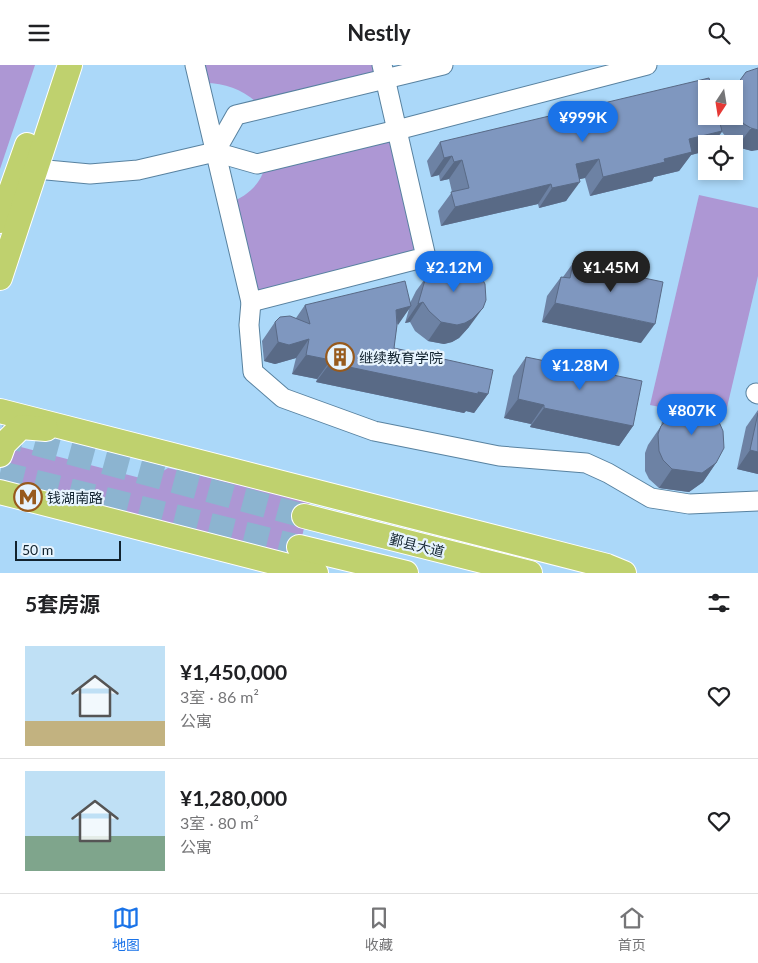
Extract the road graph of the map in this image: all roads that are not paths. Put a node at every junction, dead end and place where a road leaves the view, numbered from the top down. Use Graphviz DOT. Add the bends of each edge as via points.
graph roads {
  1 [pos="54,65"];
  2 [pos="70,65"];
  3 [pos="194,65"];
  4 [pos="443,65"];
  5 [pos="647,65"];
  6 [pos="384,72"];
  7 [pos="397,130"];
  8 [pos="215,152"];
  9 [pos="36,169"];
  10 [pos="0,221"];
  11 [pos="0,277"];
  12 [pos="251,302"];
  13 [pos="0,411"];
  14 [pos="80,432"];
  15 [pos="0,455"];
  16 [pos="0,472"];
  17 [pos="0,491"];
  18 [pos="758,501"];
  19 [pos="66,509"];
  20 [pos="304,516"];
  21 [pos="299,547"];
  22 [pos="316,573"];
  23 [pos="406,573"];
  24 [pos="530,573"];
  25 [pos="624,573"];
  1 -- 10 [label="main road"];
  2 -- 9 [label="main road"];
  3 -- 8 [label="lane"];
  4 -- 6 [label="lane"];
  5 -- 7 [label="lane"];
  6 -- 7 [label="lane"];
  6 -- 8 [label="lane" via="236,115"];
  7 -- 8 [label="lane" via="258,164"];
  7 -- 12 [label="lane" via="426,257"];
  8 -- 9 [label="lane" via="138,170 90,174"];
  8 -- 12 [label="lane"];
  9 -- 11 [label="main road"];
  12 -- 18 [label="lane" via="249,325 253,372 283,398 374,431 499,456 586,463 651,498 689,504"];
  13 -- 14 [label="main road"];
  14 -- 15 [label="main road" via="21,427 4,444"];
  14 -- 25 [label="main road" via="607,566"];
  16 -- 19 [label="main road" via="5,485"];
  17 -- 19 [label="main road"];
  19 -- 22 [label="main road"];
  20 -- 24 [label="main road, 鄞县大道"];
  21 -- 23 [label="main road"];
}
